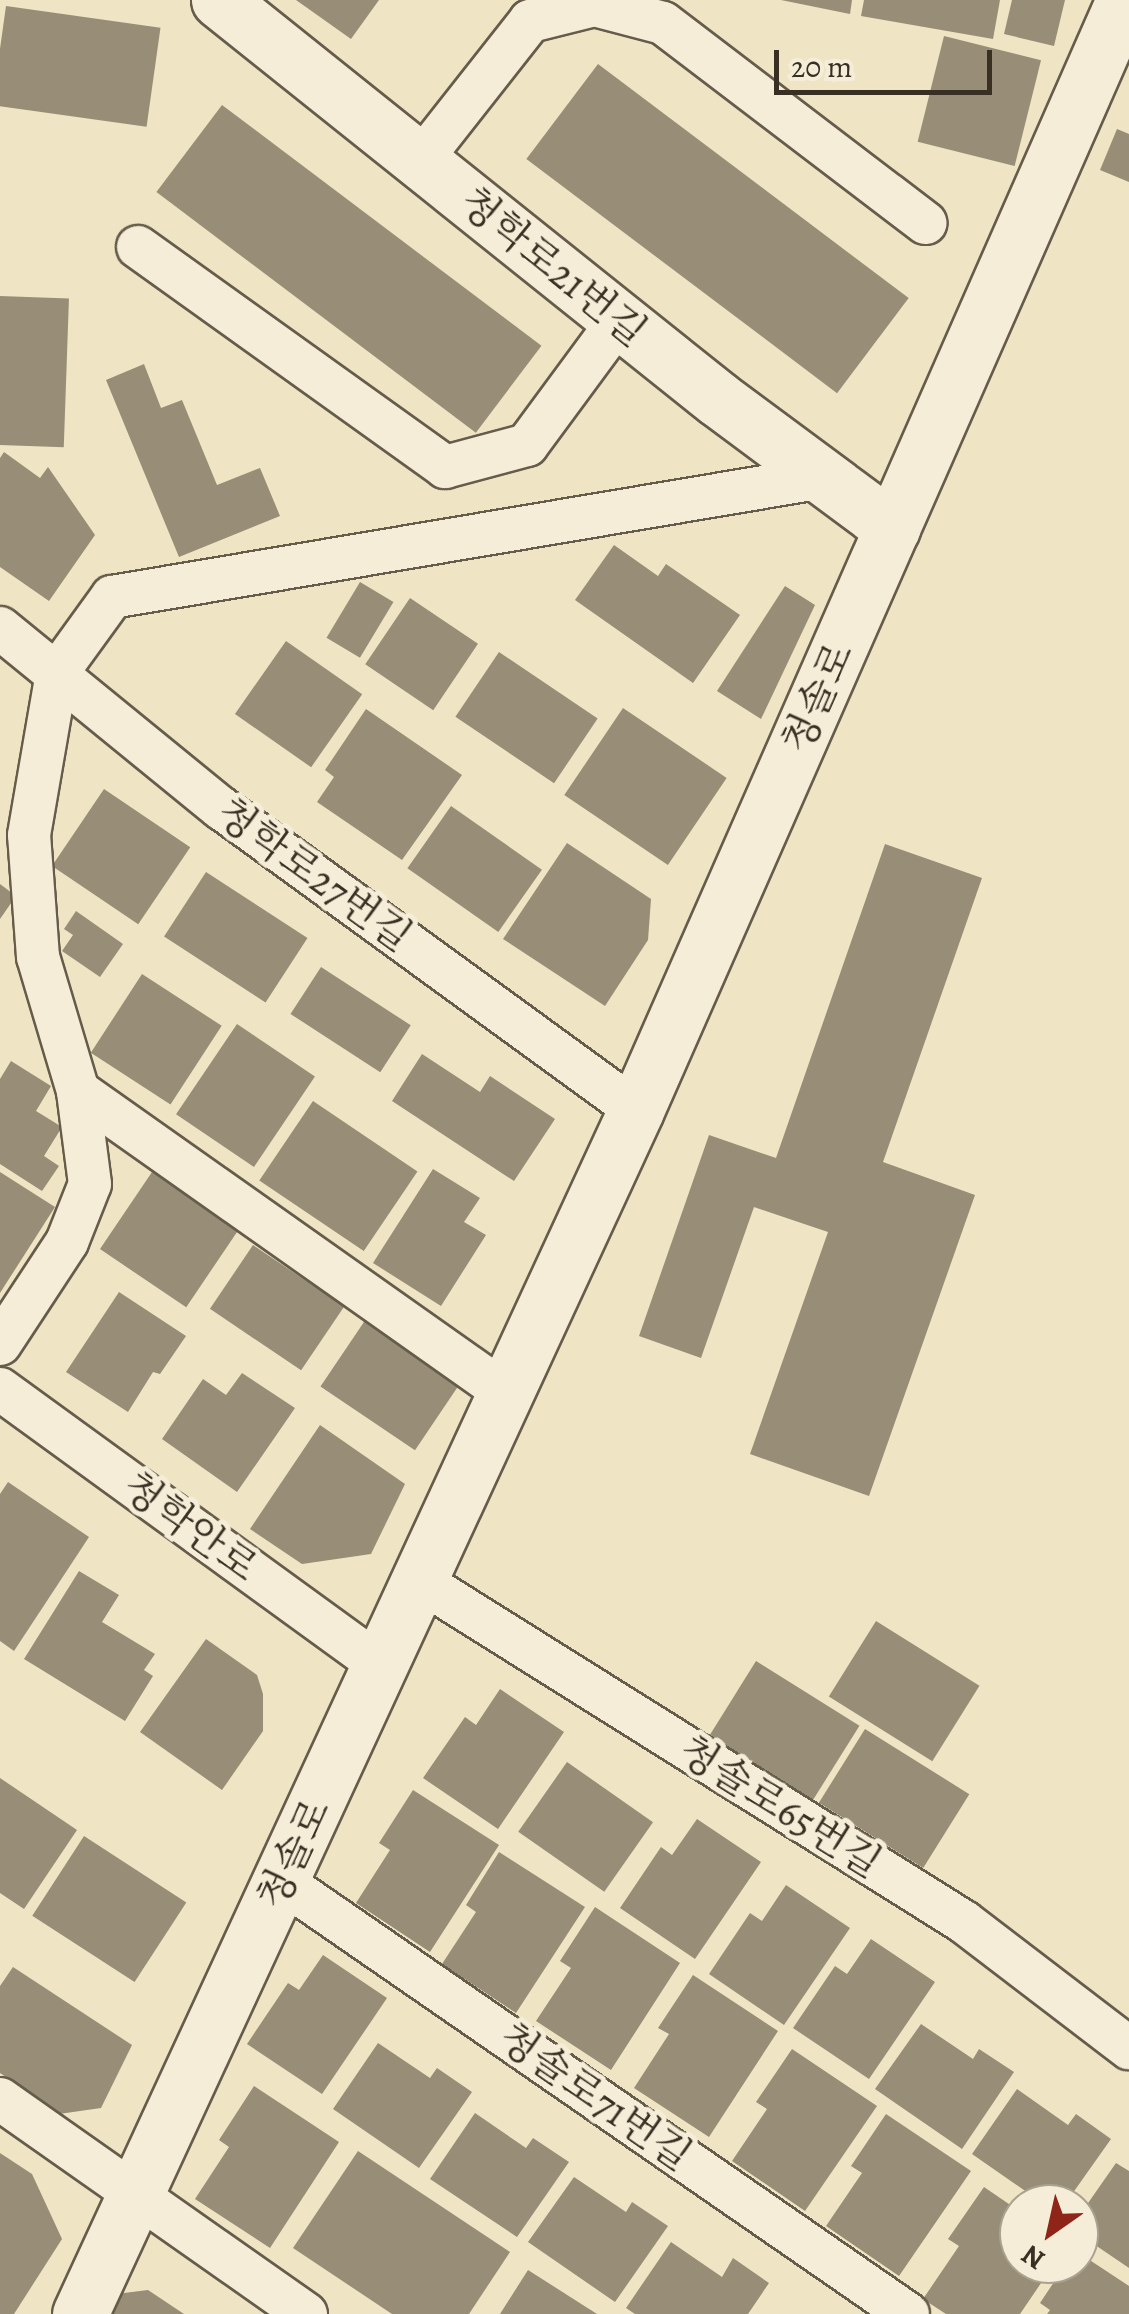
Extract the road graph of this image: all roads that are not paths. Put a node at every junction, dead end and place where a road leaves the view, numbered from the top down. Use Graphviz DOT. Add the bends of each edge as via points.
graph roads {
  1 [pos="220,0"];
  2 [pos="1124,0"];
  3 [pos="420,161"];
  4 [pos="926,223"];
  5 [pos="138,247"];
  6 [pos="619,320"];
  7 [pos="824,477"];
  8 [pos="892,528"];
  9 [pos="0,628"];
  10 [pos="57,673"];
  11 [pos="78,1092"];
  12 [pos="636,1110"];
  13 [pos="0,1344"];
  14 [pos="0,1389"];
  15 [pos="506,1393"];
  16 [pos="420,1581"];
  17 [pos="380,1665"];
  18 [pos="282,1880"];
  19 [pos="1129,2048"];
  20 [pos="0,2099"];
  21 [pos="136,2197"];
  22 [pos="80,2314"];
  23 [pos="306,2314"];
  24 [pos="908,2314"];
  1 -- 3 [label="street, 청학로21번길"];
  2 -- 8 [label="street, 청솔로"];
  3 -- 4 [label="lane" via="530,21 594,5 662,23"];
  3 -- 6 [label="street, 청학로21번길"];
  5 -- 6 [label="lane" via="444,467 526,445"];
  6 -- 7 [label="street, 청학로21번길"];
  7 -- 8 [label="street, 청학로21번길"];
  7 -- 10 [label="lane" via="112,596"];
  8 -- 12 [label="street, 청솔로"];
  9 -- 10 [label="lane, 청학로27번길"];
  10 -- 11 [label="lane" via="30,835 38,957"];
  10 -- 12 [label="lane, 청학로27번길" via="220,808"];
  11 -- 13 [label="lane" via="90,1184 66,1242"];
  11 -- 15 [label="lane"];
  12 -- 15 [label="street, 청솔로"];
  14 -- 17 [label="lane, 청학안로"];
  15 -- 16 [label="street, 청솔로"];
  16 -- 17 [label="street, 청솔로"];
  16 -- 19 [label="lane, 청솔로65번길" via="964,1922"];
  17 -- 18 [label="street, 청솔로"];
  18 -- 21 [label="street, 청솔로"];
  18 -- 24 [label="lane, 청솔로71번길"];
  20 -- 21 [label="lane"];
  21 -- 22 [label="street, 청솔로"];
  21 -- 23 [label="lane"];
}
